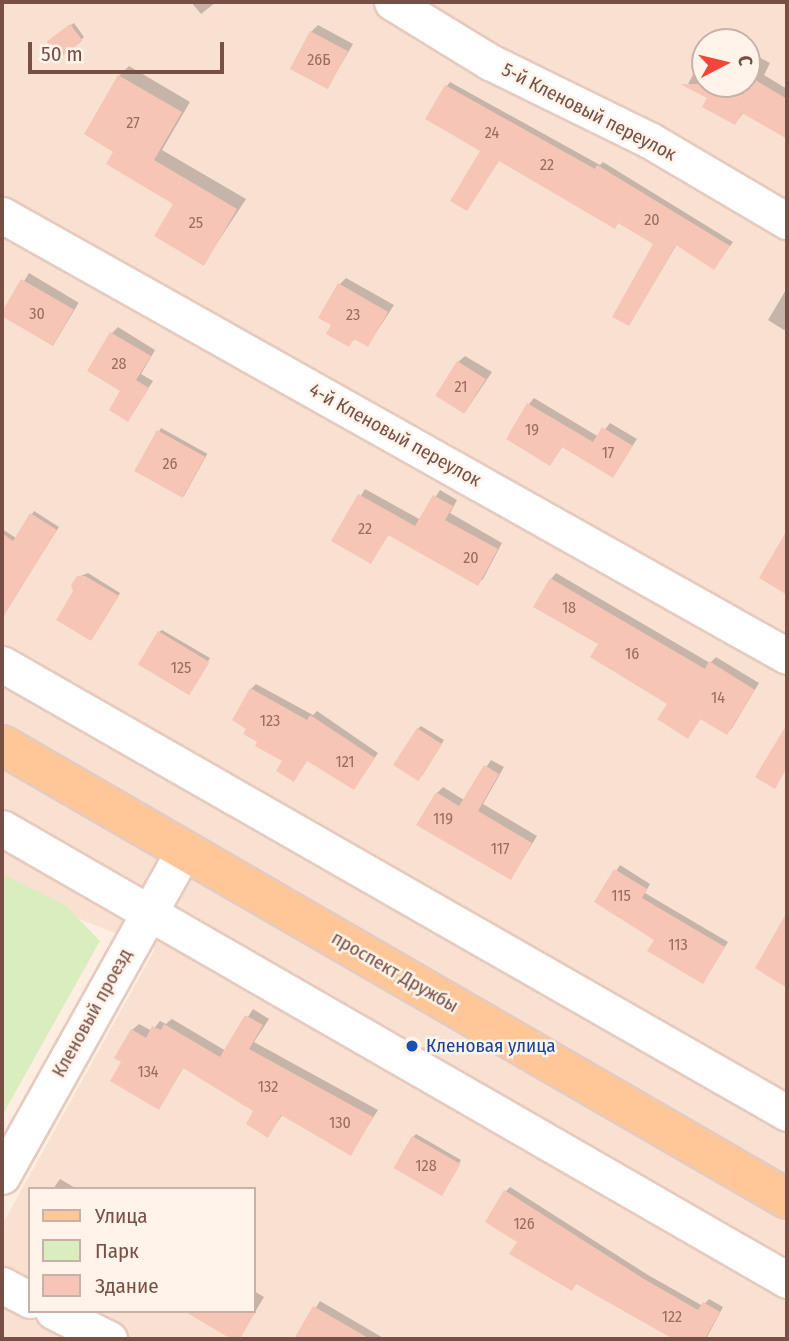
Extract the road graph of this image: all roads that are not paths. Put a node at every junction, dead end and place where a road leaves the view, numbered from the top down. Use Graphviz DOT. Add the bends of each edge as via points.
graph roads {
  1 [pos="392,2"];
  2 [pos="2,215"];
  3 [pos="787,220"];
  4 [pos="787,656"];
  5 [pos="2,664"];
  6 [pos="2,745"];
  7 [pos="2,828"];
  8 [pos="184,850"];
  9 [pos="149,912"];
  10 [pos="787,1113"];
  11 [pos="2,1176"];
  12 [pos="787,1199"];
  13 [pos="787,1280"];
  14 [pos="2,1286"];
  15 [pos="28,1299"];
  16 [pos="57,1313"];
  17 [pos="109,1339"];
  1 -- 3 [label="street, 5-й Кленовый переулок" via="490,62 651,141"];
  2 -- 4 [label="street, 4-й Кленовый переулок"];
  5 -- 10 [label="street"];
  6 -- 8 [label="main road, проспект Дружбы"];
  7 -- 9 [label="street"];
  8 -- 9 [label="street, Кленовый проезд"];
  8 -- 12 [label="main road, проспект Дружбы"];
  9 -- 11 [label="street, Кленовый проезд"];
  9 -- 13 [label="street"];
  14 -- 15 [label="street"];
  16 -- 17 [label="street"];
}
